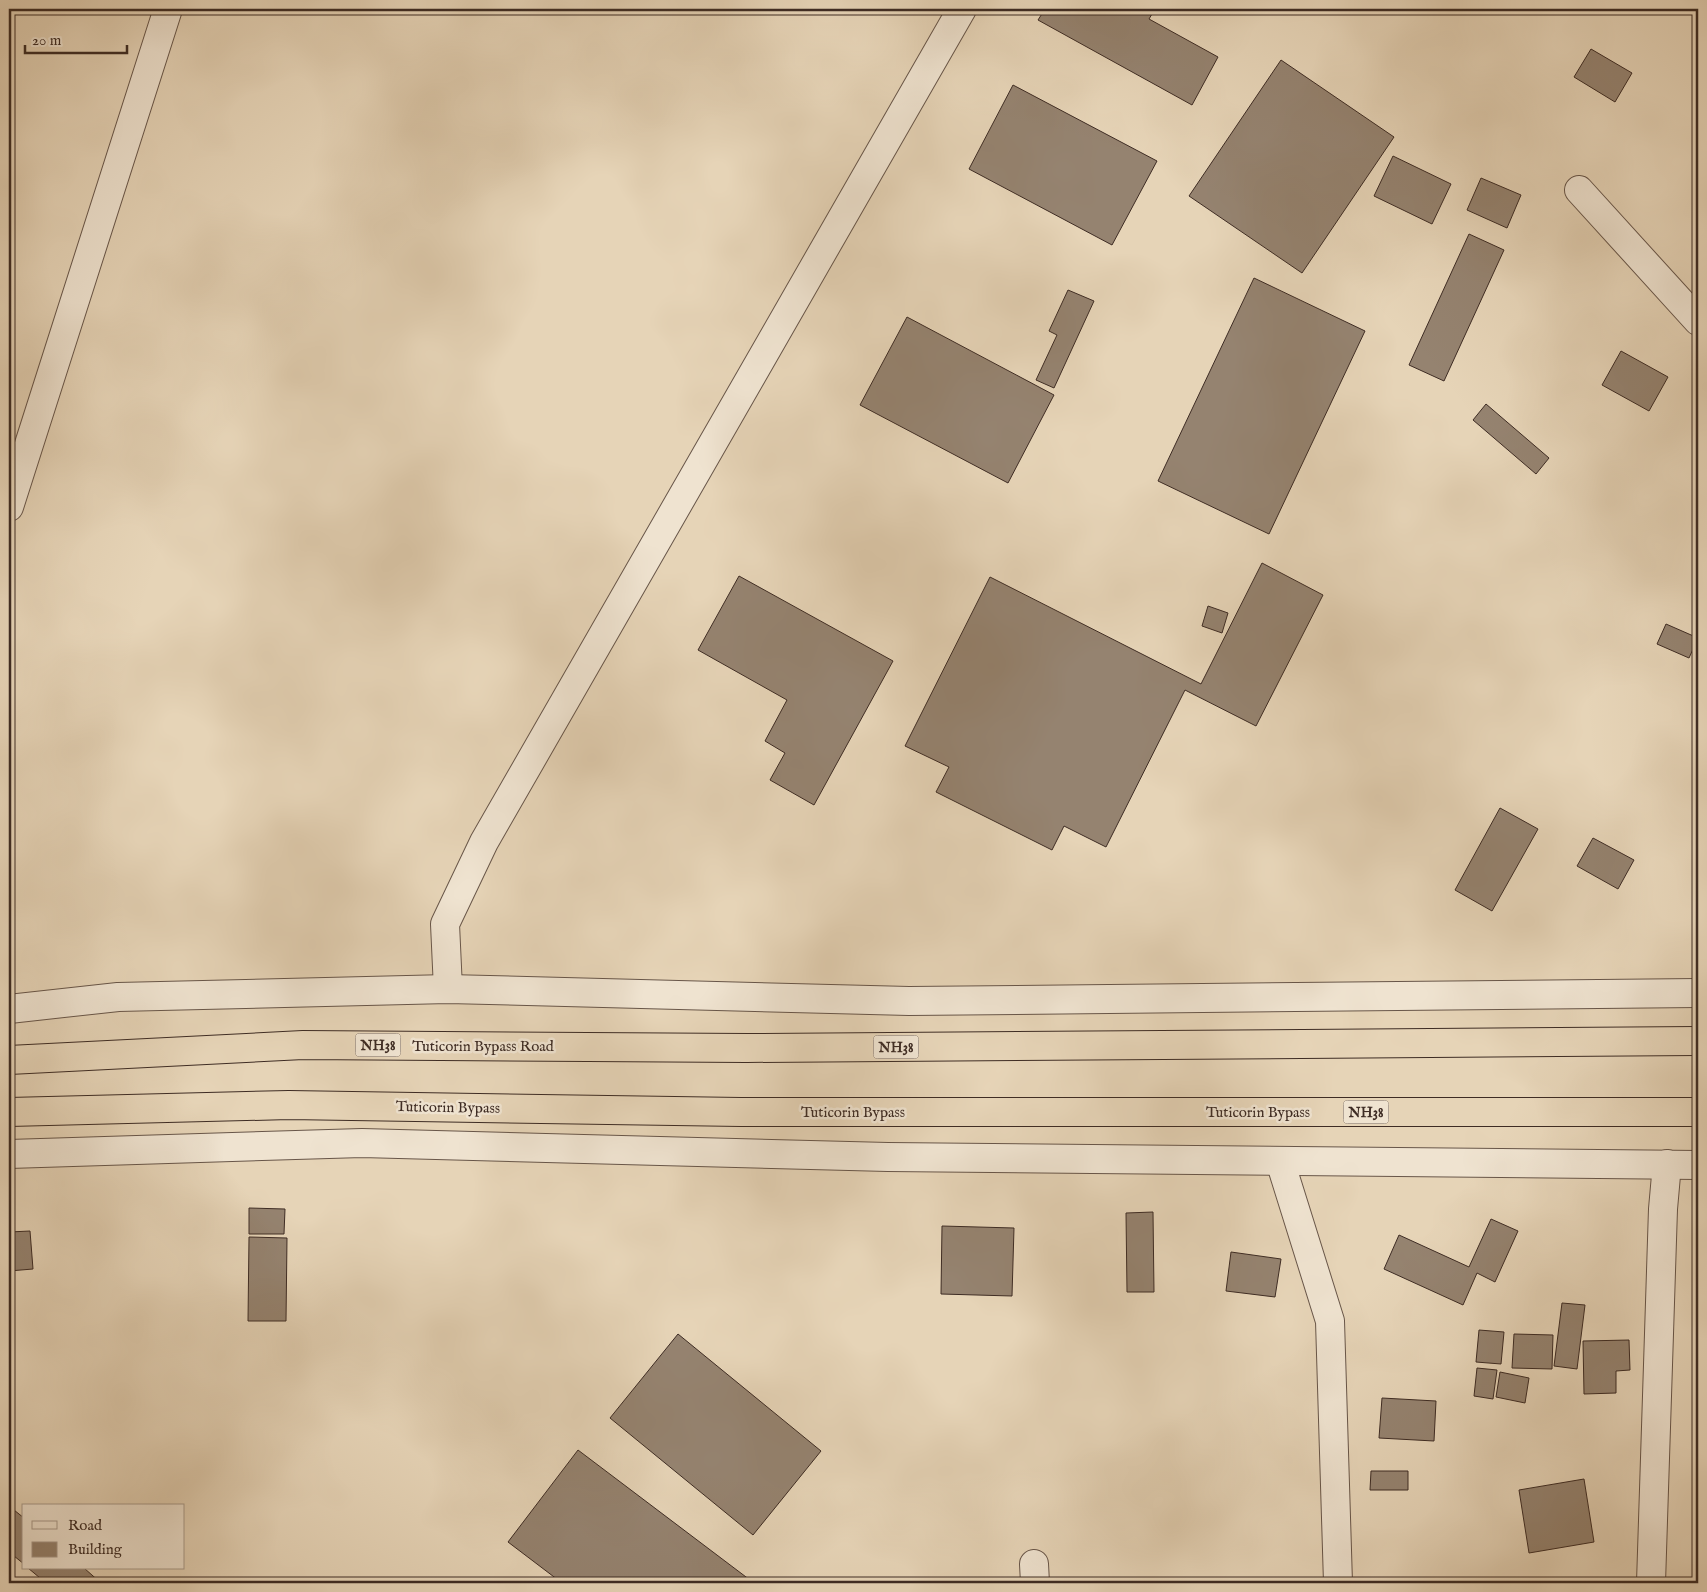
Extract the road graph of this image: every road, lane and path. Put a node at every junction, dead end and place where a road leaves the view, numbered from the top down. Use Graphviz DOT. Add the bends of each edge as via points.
graph roads {
  1 [pos="168,9"];
  2 [pos="962,9"];
  3 [pos="1579,190"];
  4 [pos="1698,321"];
  5 [pos="9,507"];
  6 [pos="448,990"];
  7 [pos="1698,993"];
  8 [pos="9,1009"];
  9 [pos="1698,1041"];
  10 [pos="9,1060"];
  11 [pos="9,1112"];
  12 [pos="1698,1112"];
  13 [pos="9,1154"];
  14 [pos="1280,1161"];
  15 [pos="1667,1164"];
  16 [pos="1698,1165"];
  17 [pos="1338,1583"];
  18 [pos="1651,1583"];
  1 -- 5 [label="street"];
  2 -- 6 [label="street" via="484,842 445,924"];
  3 -- 4 [label="street"];
  6 -- 7 [label="street" via="908,1002"];
  6 -- 8 [label="street" via="118,997"];
  9 -- 10 [label="highway, Tuticorin Bypass Road / NH38" via="747,1048 303,1044"];
  11 -- 12 [label="highway, Tuticorin Bypass / NH38" via="289,1105 741,1112"];
  13 -- 14 [label="street" via="362,1143 888,1157"];
  14 -- 15 [label="street"];
  14 -- 17 [label="street" via="1330,1321"];
  15 -- 16 [label="street"];
  15 -- 18 [label="street" via="1662,1209"];
}
